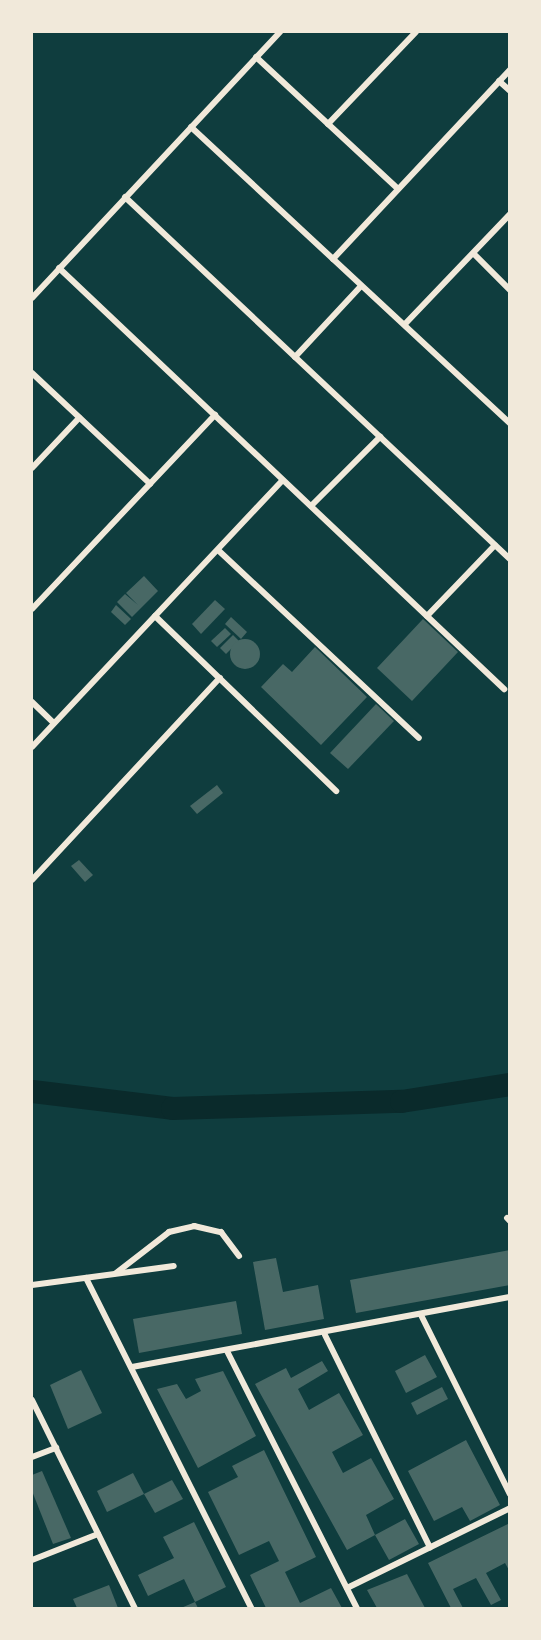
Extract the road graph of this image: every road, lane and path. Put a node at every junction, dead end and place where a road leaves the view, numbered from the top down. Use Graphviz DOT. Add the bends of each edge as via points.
graph roads {
  1 [pos="280,32"];
  2 [pos="416,32"];
  3 [pos="256,57"];
  4 [pos="509,70"];
  5 [pos="499,81"];
  6 [pos="509,91"];
  7 [pos="328,124"];
  8 [pos="191,127"];
  9 [pos="398,189"];
  10 [pos="125,197"];
  11 [pos="509,214"];
  12 [pos="474,254"];
  13 [pos="333,259"];
  14 [pos="59,268"];
  15 [pos="361,286"];
  16 [pos="509,290"];
  17 [pos="32,298"];
  18 [pos="405,324"];
  19 [pos="295,357"];
  20 [pos="32,373"];
  21 [pos="215,415"];
  22 [pos="79,418"];
  23 [pos="509,423"];
  24 [pos="380,437"];
  25 [pos="32,468"];
  26 [pos="284,480"];
  27 [pos="150,484"];
  28 [pos="312,506"];
  29 [pos="495,545"];
  30 [pos="218,550"];
  31 [pos="509,559"];
  32 [pos="32,608"];
  33 [pos="155,616"];
  34 [pos="427,616"];
  35 [pos="220,678"];
  36 [pos="504,689"];
  37 [pos="32,702"];
  38 [pos="54,723"];
  39 [pos="419,738"];
  40 [pos="32,747"];
  41 [pos="336,791"];
  42 [pos="32,880"];
  43 [pos="239,1256"];
  44 [pos="174,1266"];
  45 [pos="116,1273"];
  46 [pos="86,1278"];
  47 [pos="32,1285"];
  48 [pos="509,1297"];
  49 [pos="421,1315"];
  50 [pos="325,1335"];
  51 [pos="227,1351"];
  52 [pos="132,1367"];
  53 [pos="32,1400"];
  54 [pos="56,1448"];
  55 [pos="32,1457"];
  56 [pos="509,1494"];
  57 [pos="509,1508"];
  58 [pos="98,1534"];
  59 [pos="430,1547"];
  60 [pos="32,1560"];
  61 [pos="346,1588"];
  62 [pos="135,1608"];
  63 [pos="251,1608"];
  64 [pos="357,1608"];
  1 -- 3 [label="street"];
  2 -- 7 [label="street"];
  3 -- 7 [label="street"];
  3 -- 8 [label="street"];
  4 -- 5 [label="street"];
  5 -- 6 [label="street"];
  5 -- 9 [label="street"];
  7 -- 9 [label="street"];
  8 -- 10 [label="street"];
  8 -- 13 [label="street"];
  9 -- 13 [label="street"];
  10 -- 14 [label="street"];
  10 -- 19 [label="street"];
  11 -- 12 [label="street"];
  12 -- 16 [label="street"];
  12 -- 18 [label="street"];
  13 -- 15 [label="street"];
  14 -- 17 [label="street"];
  14 -- 21 [label="street"];
  15 -- 18 [label="street"];
  15 -- 19 [label="street"];
  18 -- 23 [label="street"];
  19 -- 24 [label="street"];
  20 -- 22 [label="street"];
  21 -- 26 [label="street"];
  21 -- 27 [label="street"];
  22 -- 25 [label="street"];
  22 -- 27 [label="street"];
  24 -- 28 [label="street"];
  24 -- 29 [label="street"];
  26 -- 28 [label="street"];
  26 -- 30 [label="street"];
  27 -- 32 [label="street"];
  28 -- 34 [label="street"];
  29 -- 31 [label="street"];
  29 -- 34 [label="street"];
  30 -- 33 [label="street"];
  30 -- 39 [label="street"];
  33 -- 35 [label="street"];
  33 -- 38 [label="street"];
  34 -- 36 [label="street"];
  35 -- 41 [label="street"];
  35 -- 42 [label="street"];
  37 -- 38 [label="street"];
  38 -- 40 [label="street"];
  43 -- 45 [label="street" via="221,1232 194,1226 169,1232"];
  44 -- 45 [label="street"];
  45 -- 46 [label="street"];
  46 -- 47 [label="street"];
  46 -- 52 [label="street"];
  48 -- 49 [label="street"];
  49 -- 50 [label="street"];
  49 -- 56 [label="street"];
  50 -- 51 [label="street"];
  50 -- 59 [label="street"];
  51 -- 52 [label="street"];
  51 -- 61 [label="street"];
  52 -- 63 [label="street"];
  53 -- 54 [label="street"];
  54 -- 55 [label="street"];
  54 -- 58 [label="street"];
  57 -- 59 [label="street"];
  58 -- 60 [label="street"];
  58 -- 62 [label="street"];
  59 -- 61 [label="street"];
  61 -- 64 [label="street"];
}
